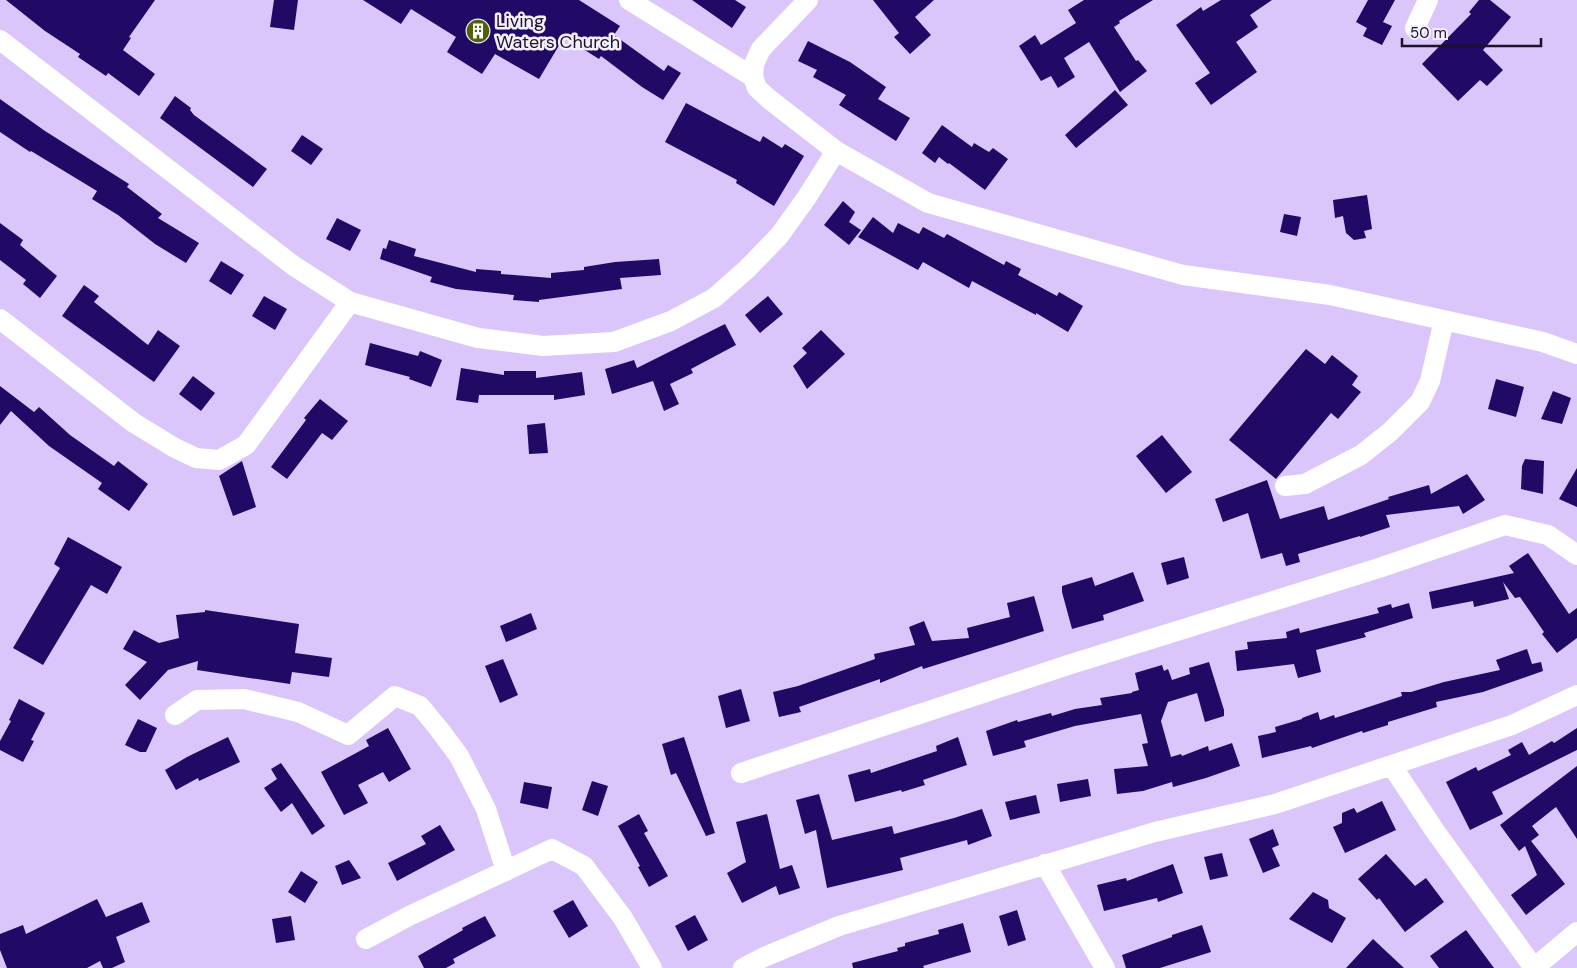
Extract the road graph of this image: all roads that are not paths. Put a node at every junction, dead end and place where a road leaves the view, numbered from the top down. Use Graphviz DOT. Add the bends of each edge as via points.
graph roads {
  1 [pos="629,0"];
  2 [pos="808,0"];
  3 [pos="1428,0"];
  4 [pos="1415,28"];
  5 [pos="0,40"];
  6 [pos="753,77"];
  7 [pos="836,151"];
  8 [pos="350,302"];
  9 [pos="0,319"];
  10 [pos="1444,320"];
  11 [pos="1577,354"];
  12 [pos="1285,486"];
  13 [pos="1577,555"];
  14 [pos="1577,695"];
  15 [pos="175,715"];
  16 [pos="1392,766"];
  17 [pos="741,773"];
  18 [pos="1045,864"];
  19 [pos="506,871"];
  20 [pos="1577,932"];
  21 [pos="366,938"];
  22 [pos="652,968"];
  23 [pos="743,968"];
  24 [pos="1105,968"];
  1 -- 6 [label="street"];
  2 -- 6 [label="street" via="761,49 754,64"];
  3 -- 4 [label="street"];
  5 -- 8 [label="street" via="294,266"];
  6 -- 7 [label="street" via="757,88 769,100"];
  7 -- 8 [label="street" via="779,236 714,298 671,321 614,342 543,346 478,338"];
  7 -- 10 [label="street" via="928,203 1183,275 1330,295"];
  8 -- 9 [label="street" via="246,445 219,460 196,458 134,423"];
  10 -- 11 [label="street" via="1544,342"];
  10 -- 12 [label="street" via="1430,381 1420,402 1361,455 1305,484"];
  13 -- 17 [label="street" via="1548,536 1505,525"];
  14 -- 16 [label="street" via="1512,725"];
  15 -- 19 [label="street" via="198,700 244,699 298,712 348,735 395,696 420,706 460,756 486,809"];
  16 -- 18 [label="street" via="1275,804 1155,832"];
  16 -- 20 [label="street" via="1534,968"];
  18 -- 23 [label="street" via="839,926"];
  18 -- 24 [label="street"];
  19 -- 21 [label="street"];
  19 -- 22 [label="street" via="552,849 584,866 623,918"];
}
